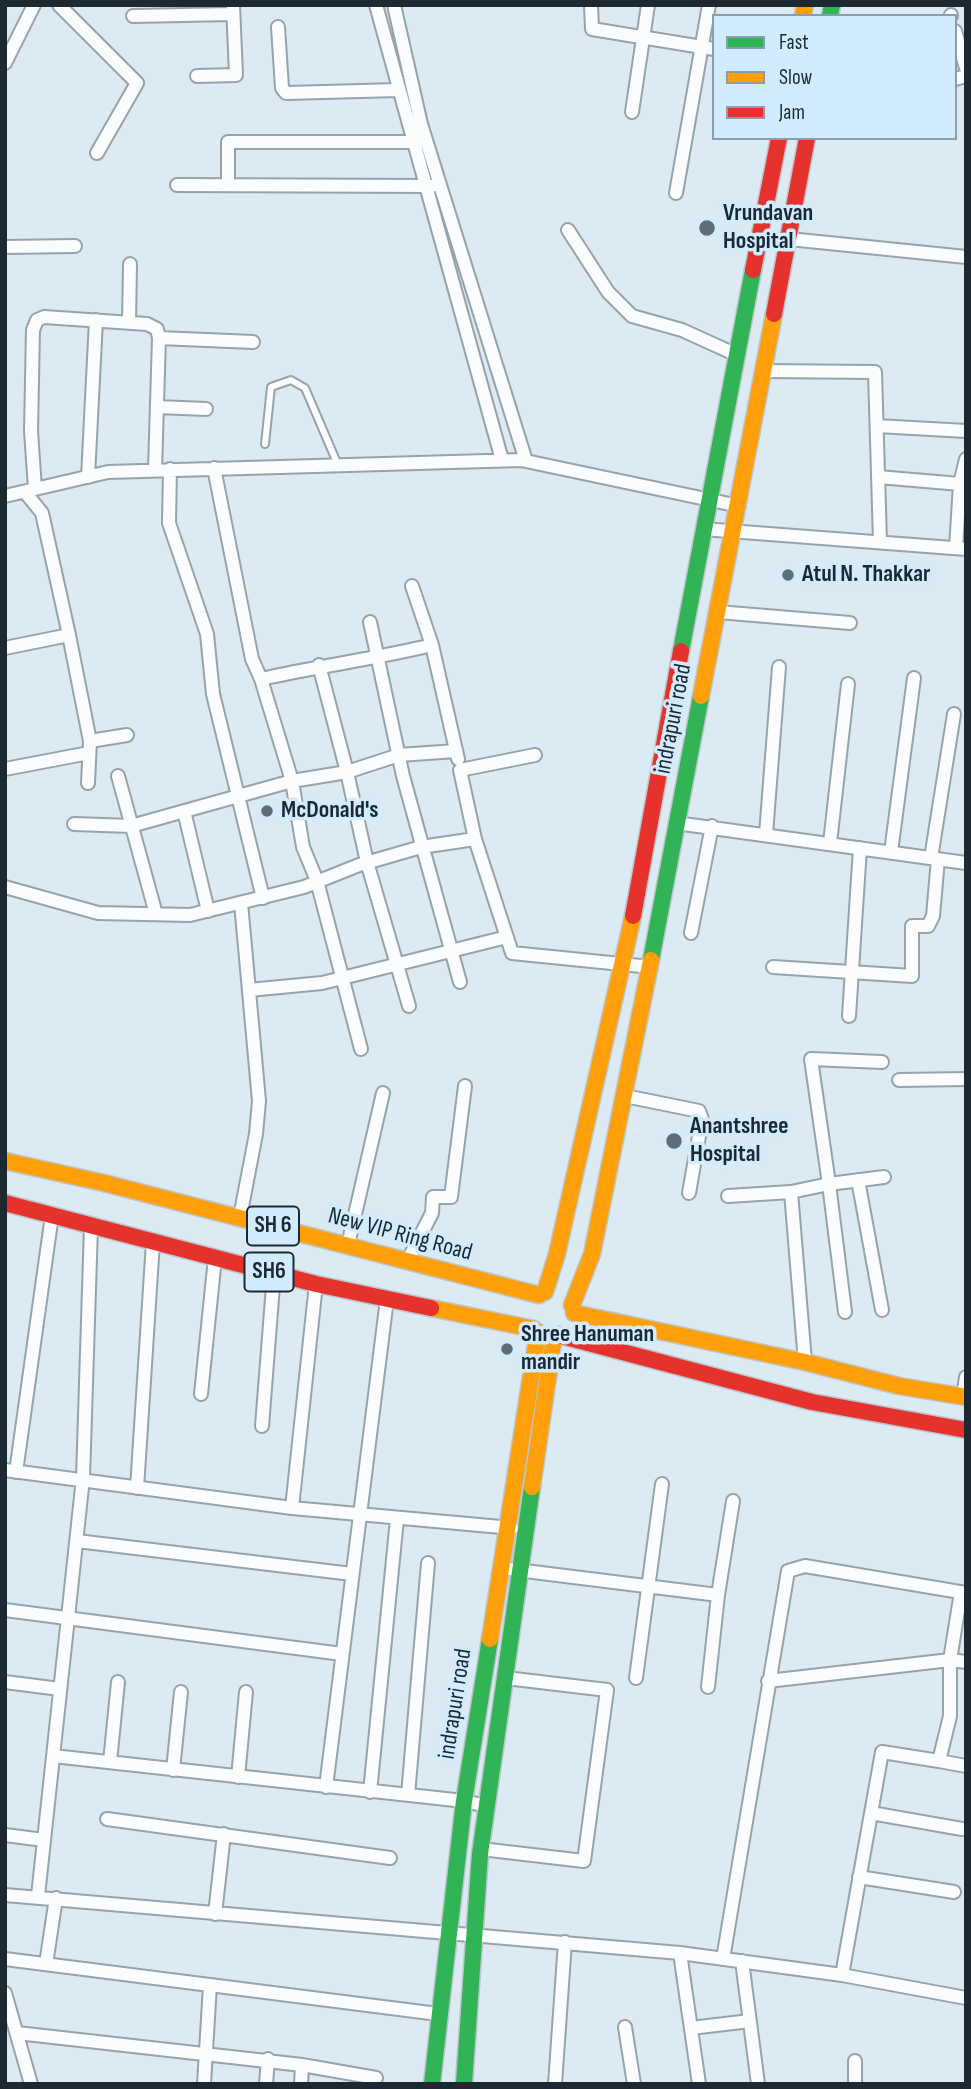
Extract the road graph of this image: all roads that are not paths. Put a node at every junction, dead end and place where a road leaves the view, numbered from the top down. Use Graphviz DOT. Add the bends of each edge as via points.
graph roads {
  1 [pos="34,5"];
  2 [pos="60,5"];
  3 [pos="376,5"];
  4 [pos="394,5"];
  5 [pos="591,5"];
  6 [pos="648,5"];
  7 [pos="709,5"];
  8 [pos="233,10"];
  9 [pos="133,16"];
  10 [pos="278,27"];
  11 [pos="643,37"];
  12 [pos="957,38"];
  13 [pos="708,48"];
  14 [pos="5,62"];
  15 [pos="966,68"];
  16 [pos="197,76"];
  17 [pos="398,90"];
  18 [pos="632,112"];
  19 [pos="779,140"];
  20 [pos="807,140"];
  21 [pos="412,142"];
  22 [pos="427,142"];
  23 [pos="97,153"];
  24 [pos="177,185"];
  25 [pos="228,185"];
  26 [pos="426,186"];
  27 [pos="440,186"];
  28 [pos="676,193"];
  29 [pos="568,230"];
  30 [pos="789,239"];
  31 [pos="75,246"];
  32 [pos="5,247"];
  33 [pos="966,257"];
  34 [pos="130,264"];
  35 [pos="96,320"];
  36 [pos="129,322"];
  37 [pos="159,338"];
  38 [pos="253,342"];
  39 [pos="737,355"];
  40 [pos="764,371"];
  41 [pos="157,407"];
  42 [pos="206,409"];
  43 [pos="877,426"];
  44 [pos="966,431"];
  45 [pos="265,444"];
  46 [pos="966,459"];
  47 [pos="502,460"];
  48 [pos="526,461"];
  49 [pos="338,465"];
  50 [pos="214,468"];
  51 [pos="170,469"];
  52 [pos="155,470"];
  53 [pos="88,477"];
  54 [pos="878,477"];
  55 [pos="960,484"];
  56 [pos="30,490"];
  57 [pos="5,496"];
  58 [pos="708,500"];
  59 [pos="739,506"];
  60 [pos="703,529"];
  61 [pos="734,533"];
  62 [pos="880,542"];
  63 [pos="961,548"];
  64 [pos="412,586"];
  65 [pos="718,612"];
  66 [pos="370,622"];
  67 [pos="850,623"];
  68 [pos="69,635"];
  69 [pos="432,645"];
  70 [pos="5,648"];
  71 [pos="379,659"];
  72 [pos="319,665"];
  73 [pos="779,667"];
  74 [pos="914,678"];
  75 [pos="261,679"];
  76 [pos="848,684"];
  77 [pos="954,714"];
  78 [pos="127,735"];
  79 [pos="90,747"];
  80 [pos="456,751"];
  81 [pos="400,754"];
  82 [pos="535,755"];
  83 [pos="5,769"];
  84 [pos="460,769"];
  85 [pos="347,772"];
  86 [pos="118,776"];
  87 [pos="292,781"];
  88 [pos="88,783"];
  89 [pos="239,797"];
  90 [pos="184,811"];
  91 [pos="676,822"];
  92 [pos="75,824"];
  93 [pos="131,825"];
  94 [pos="712,826"];
  95 [pos="766,834"];
  96 [pos="475,839"];
  97 [pos="830,844"];
  98 [pos="421,847"];
  99 [pos="860,848"];
  100 [pos="891,852"];
  101 [pos="934,859"];
  102 [pos="367,862"];
  103 [pos="966,863"];
  104 [pos="317,881"];
  105 [pos="5,887"];
  106 [pos="263,898"];
  107 [pos="242,903"];
  108 [pos="208,911"];
  109 [pos="156,914"];
  110 [pos="691,933"];
  111 [pos="507,937"];
  112 [pos="451,951"];
  113 [pos="624,963"];
  114 [pos="397,965"];
  115 [pos="651,967"];
  116 [pos="773,967"];
  117 [pos="852,973"];
  118 [pos="342,978"];
  119 [pos="460,982"];
  120 [pos="249,990"];
  121 [pos="409,1006"];
  122 [pos="849,1016"];
  123 [pos="360,1049"];
  124 [pos="883,1062"];
  125 [pos="966,1079"];
  126 [pos="899,1080"];
  127 [pos="465,1086"];
  128 [pos="383,1093"];
  129 [pos="625,1096"];
  130 [pos="5,1161"];
  131 [pos="884,1177"];
  132 [pos="858,1180"];
  133 [pos="829,1184"];
  134 [pos="791,1192"];
  135 [pos="689,1193"];
  136 [pos="729,1196"];
  137 [pos="5,1203"];
  138 [pos="52,1215"];
  139 [pos="240,1217"];
  140 [pos="91,1226"];
  141 [pos="153,1242"];
  142 [pos="348,1244"];
  143 [pos="215,1258"];
  144 [pos="408,1259"];
  145 [pos="274,1273"];
  146 [pos="316,1284"];
  147 [pos="387,1299"];
  148 [pos="573,1309"];
  149 [pos="882,1310"];
  150 [pos="845,1312"];
  151 [pos="541,1318"];
  152 [pos="805,1362"];
  153 [pos="966,1377"];
  154 [pos="201,1394"];
  155 [pos="965,1397"];
  156 [pos="262,1426"];
  157 [pos="966,1430"];
  158 [pos="11,1471"];
  159 [pos="83,1478"];
  160 [pos="662,1484"];
  161 [pos="137,1488"];
  162 [pos="733,1501"];
  163 [pos="292,1508"];
  164 [pos="360,1515"];
  165 [pos="397,1519"];
  166 [pos="507,1527"];
  167 [pos="527,1530"];
  168 [pos="77,1541"];
  169 [pos="428,1563"];
  170 [pos="501,1568"];
  171 [pos="521,1570"];
  172 [pos="352,1574"];
  173 [pos="648,1585"];
  174 [pos="964,1593"];
  175 [pos="718,1595"];
  176 [pos="5,1610"];
  177 [pos="68,1617"];
  178 [pos="342,1654"];
  179 [pos="950,1660"];
  180 [pos="966,1662"];
  181 [pos="506,1678"];
  182 [pos="636,1678"];
  183 [pos="768,1681"];
  184 [pos="5,1682"];
  185 [pos="118,1682"];
  186 [pos="708,1687"];
  187 [pos="61,1689"];
  188 [pos="181,1692"];
  189 [pos="246,1692"];
  190 [pos="53,1756"];
  191 [pos="939,1761"];
  192 [pos="110,1762"];
  193 [pos="966,1766"];
  194 [pos="173,1770"];
  195 [pos="238,1777"];
  196 [pos="326,1787"];
  197 [pos="370,1792"];
  198 [pos="408,1796"];
  199 [pos="464,1801"];
  200 [pos="487,1806"];
  201 [pos="871,1813"];
  202 [pos="107,1819"];
  203 [pos="962,1829"];
  204 [pos="224,1834"];
  205 [pos="5,1835"];
  206 [pos="44,1840"];
  207 [pos="481,1849"];
  208 [pos="390,1858"];
  209 [pos="859,1877"];
  210 [pos="954,1892"];
  211 [pos="5,1895"];
  212 [pos="38,1896"];
  213 [pos="56,1898"];
  214 [pos="215,1914"];
  215 [pos="448,1935"];
  216 [pos="472,1936"];
  217 [pos="565,1942"];
  218 [pos="680,1953"];
  219 [pos="5,1959"];
  220 [pos="723,1959"];
  221 [pos="742,1961"];
  222 [pos="46,1965"];
  223 [pos="842,1975"];
  224 [pos="211,1985"];
  225 [pos="5,1993"];
  226 [pos="966,1998"];
  227 [pos="438,2014"];
  228 [pos="750,2021"];
  229 [pos="625,2027"];
  230 [pos="691,2028"];
  231 [pos="17,2033"];
  232 [pos="207,2053"];
  233 [pos="268,2059"];
  234 [pos="855,2061"];
  235 [pos="302,2065"];
  236 [pos="376,2078"];
  237 [pos="32,2084"];
  238 [pos="204,2084"];
  239 [pos="266,2084"];
  240 [pos="301,2084"];
  241 [pos="432,2084"];
  242 [pos="464,2084"];
  243 [pos="555,2084"];
  244 [pos="634,2084"];
  245 [pos="699,2084"];
  246 [pos="758,2084"];
  247 [pos="855,2084"];
  1 -- 14 [label="street"];
  2 -- 23 [label="street" via="137,83"];
  3 -- 17 [label="street"];
  4 -- 22 [label="street"];
  5 -- 11 [label="street" via="592,29"];
  6 -- 11 [label="street"];
  7 -- 13 [label="street"];
  8 -- 9 [label="street"];
  8 -- 16 [label="street" via="236,75"];
  10 -- 17 [label="street" via="286,93"];
  11 -- 13 [label="street"];
  11 -- 18 [label="street"];
  12 -- 15 [label="street"];
  13 -- 28 [label="street"];
  17 -- 21 [label="street"];
  19 -- 39 [label="main road, indrapuri road"];
  20 -- 30 [label="main road, indrapuri road"];
  21 -- 22 [label="street"];
  21 -- 25 [label="street" via="228,142"];
  21 -- 26 [label="street"];
  22 -- 27 [label="street"];
  24 -- 25 [label="street"];
  25 -- 26 [label="street"];
  26 -- 27 [label="street"];
  26 -- 47 [label="street"];
  27 -- 48 [label="street"];
  29 -- 39 [label="street" via="608,292 632,316 682,330"];
  30 -- 33 [label="street"];
  30 -- 40 [label="main road, indrapuri road"];
  31 -- 32 [label="street"];
  34 -- 36 [label="street"];
  35 -- 36 [label="street"];
  35 -- 53 [label="street"];
  35 -- 56 [label="street" via="44,317 33,330"];
  36 -- 37 [label="street" via="157,329"];
  37 -- 38 [label="street"];
  37 -- 41 [label="street"];
  39 -- 58 [label="main road, indrapuri road"];
  40 -- 43 [label="street" via="875,372"];
  40 -- 59 [label="main road, indrapuri road"];
  41 -- 42 [label="street"];
  41 -- 52 [label="street"];
  43 -- 44 [label="street"];
  43 -- 54 [label="street"];
  45 -- 49 [label="lane" via="271,387 291,380 305,388"];
  46 -- 55 [label="street"];
  47 -- 48 [label="street"];
  47 -- 49 [label="street"];
  48 -- 58 [label="street"];
  49 -- 50 [label="street"];
  50 -- 51 [label="street"];
  50 -- 75 [label="street" via="252,659"];
  51 -- 52 [label="street"];
  51 -- 89 [label="street" via="169,523 207,634 213,694"];
  52 -- 53 [label="street"];
  53 -- 56 [label="street"];
  54 -- 55 [label="street"];
  54 -- 62 [label="street"];
  55 -- 63 [label="street"];
  56 -- 57 [label="street"];
  56 -- 68 [label="street" via="42,513"];
  58 -- 59 [label="street"];
  58 -- 60 [label="main road, indrapuri road"];
  59 -- 61 [label="main road, indrapuri road"];
  60 -- 61 [label="street"];
  60 -- 113 [label="main road, indrapuri road"];
  61 -- 62 [label="street"];
  61 -- 65 [label="main road, indrapuri road"];
  62 -- 63 [label="street"];
  64 -- 69 [label="street"];
  65 -- 67 [label="street"];
  65 -- 91 [label="main road, indrapuri road"];
  66 -- 71 [label="street"];
  68 -- 70 [label="street"];
  68 -- 79 [label="street"];
  69 -- 71 [label="street"];
  69 -- 80 [label="street"];
  71 -- 72 [label="street"];
  71 -- 81 [label="street"];
  72 -- 75 [label="street"];
  72 -- 85 [label="street"];
  73 -- 95 [label="street"];
  74 -- 100 [label="street"];
  75 -- 87 [label="street"];
  76 -- 97 [label="street"];
  77 -- 101 [label="street"];
  78 -- 79 [label="street"];
  79 -- 83 [label="street"];
  79 -- 88 [label="street"];
  80 -- 81 [label="street"];
  80 -- 84 [label="street"];
  81 -- 85 [label="street"];
  81 -- 98 [label="street"];
  82 -- 84 [label="street"];
  84 -- 96 [label="street"];
  85 -- 87 [label="street"];
  85 -- 102 [label="street"];
  86 -- 93 [label="street"];
  87 -- 89 [label="street"];
  87 -- 104 [label="street" via="303,847"];
  89 -- 90 [label="street"];
  89 -- 106 [label="street"];
  90 -- 93 [label="street"];
  90 -- 108 [label="street"];
  91 -- 94 [label="street"];
  91 -- 115 [label="main road, indrapuri road"];
  92 -- 93 [label="street"];
  93 -- 109 [label="street"];
  94 -- 95 [label="street"];
  94 -- 110 [label="street"];
  95 -- 97 [label="street"];
  96 -- 98 [label="street"];
  96 -- 111 [label="street"];
  97 -- 99 [label="street"];
  98 -- 102 [label="street"];
  98 -- 112 [label="street"];
  99 -- 100 [label="street"];
  99 -- 117 [label="street"];
  100 -- 101 [label="street"];
  101 -- 103 [label="street"];
  101 -- 117 [label="street" via="933,916 928,926 912,926 912,976"];
  102 -- 104 [label="street"];
  102 -- 114 [label="street"];
  104 -- 106 [label="street"];
  104 -- 118 [label="street"];
  105 -- 109 [label="street" via="99,913"];
  106 -- 107 [label="street"];
  107 -- 108 [label="street"];
  107 -- 120 [label="street"];
  108 -- 109 [label="street"];
  111 -- 112 [label="street"];
  111 -- 113 [label="street" via="516,955"];
  112 -- 114 [label="street"];
  112 -- 119 [label="street"];
  113 -- 115 [label="street"];
  113 -- 151 [label="main road, indrapuri road"];
  114 -- 118 [label="street"];
  114 -- 121 [label="street"];
  115 -- 129 [label="main road, indrapuri road"];
  116 -- 117 [label="street"];
  117 -- 122 [label="street"];
  118 -- 120 [label="street"];
  118 -- 123 [label="street"];
  120 -- 139 [label="street" via="259,1109"];
  124 -- 133 [label="street" via="811,1059"];
  125 -- 126 [label="street"];
  127 -- 144 [label="street" via="451,1197 433,1197 432,1213"];
  128 -- 142 [label="street"];
  129 -- 135 [label="street" via="701,1114"];
  129 -- 148 [label="main road, indrapuri road" via="592,1254"];
  130 -- 139 [label="main road, New VIP Ring Road / SH 6"];
  131 -- 132 [label="street"];
  132 -- 133 [label="street"];
  132 -- 149 [label="street"];
  133 -- 134 [label="street"];
  133 -- 150 [label="street"];
  134 -- 136 [label="street"];
  134 -- 152 [label="street"];
  137 -- 138 [label="main road, New VIP Ring Road / SH6"];
  138 -- 140 [label="main road, New VIP Ring Road / SH6"];
  138 -- 158 [label="street"];
  139 -- 142 [label="main road, New VIP Ring Road / SH 6"];
  140 -- 141 [label="main road, New VIP Ring Road / SH6"];
  140 -- 159 [label="street"];
  141 -- 143 [label="main road, New VIP Ring Road / SH6"];
  141 -- 161 [label="street"];
  142 -- 144 [label="main road, New VIP Ring Road / SH 6"];
  143 -- 145 [label="main road, New VIP Ring Road / SH6"];
  143 -- 154 [label="street"];
  144 -- 151 [label="main road, New VIP Ring Road / SH 6"];
  145 -- 146 [label="main road, New VIP Ring Road / SH6"];
  145 -- 156 [label="street"];
  146 -- 147 [label="main road, New VIP Ring Road / SH6"];
  146 -- 163 [label="street"];
  147 -- 151 [label="main road, New VIP Ring Road / SH6"];
  147 -- 164 [label="street"];
  148 -- 151 [label="main road, indrapuri road" via="568,1330"];
  148 -- 151 [label="main road" via="559,1292"];
  148 -- 152 [label="main road"];
  151 -- 157 [label="main road, New VIP Ring Road / SH 6" via="776,1393"];
  151 -- 166 [label="main road, indrapuri road"];
  151 -- 167 [label="main road, indrapuri road"];
  152 -- 155 [label="main road"];
  153 -- 155 [label="street"];
  158 -- 159 [label="street"];
  159 -- 161 [label="street"];
  159 -- 168 [label="street"];
  160 -- 173 [label="street"];
  161 -- 163 [label="street"];
  162 -- 175 [label="street"];
  163 -- 164 [label="street"];
  164 -- 165 [label="street"];
  164 -- 172 [label="street"];
  165 -- 166 [label="street"];
  165 -- 197 [label="street"];
  166 -- 167 [label="street"];
  166 -- 170 [label="main road, indrapuri road"];
  167 -- 171 [label="main road, indrapuri road"];
  168 -- 172 [label="street"];
  168 -- 177 [label="street"];
  169 -- 198 [label="street"];
  170 -- 171 [label="street"];
  170 -- 199 [label="main road, indrapuri road"];
  171 -- 173 [label="street"];
  171 -- 181 [label="main road, indrapuri road"];
  172 -- 178 [label="street"];
  173 -- 175 [label="street"];
  173 -- 182 [label="street"];
  174 -- 179 [label="street"];
  174 -- 183 [label="street" via="805,1566 788,1571"];
  175 -- 186 [label="street"];
  176 -- 177 [label="street"];
  177 -- 178 [label="street"];
  177 -- 187 [label="street"];
  178 -- 196 [label="street"];
  179 -- 180 [label="street"];
  179 -- 183 [label="street"];
  179 -- 191 [label="street" via="951,1706"];
  181 -- 200 [label="main road, indrapuri road"];
  181 -- 207 [label="street" via="607,1690 584,1861"];
  183 -- 220 [label="street"];
  184 -- 187 [label="street"];
  185 -- 192 [label="street"];
  187 -- 190 [label="street"];
  188 -- 194 [label="street"];
  189 -- 195 [label="street"];
  190 -- 192 [label="street"];
  190 -- 206 [label="street"];
  191 -- 193 [label="street"];
  191 -- 201 [label="street" via="882,1752"];
  192 -- 194 [label="street"];
  194 -- 195 [label="street"];
  195 -- 196 [label="street"];
  196 -- 197 [label="street"];
  197 -- 198 [label="street"];
  198 -- 199 [label="street"];
  199 -- 200 [label="street"];
  199 -- 215 [label="main road, indrapuri road"];
  200 -- 207 [label="main road, indrapuri road"];
  201 -- 203 [label="street"];
  201 -- 209 [label="street"];
  202 -- 204 [label="street"];
  204 -- 208 [label="street"];
  204 -- 214 [label="street"];
  205 -- 206 [label="street"];
  206 -- 212 [label="street"];
  207 -- 216 [label="main road, indrapuri road"];
  209 -- 210 [label="street"];
  209 -- 223 [label="street"];
  211 -- 212 [label="street"];
  212 -- 213 [label="street"];
  213 -- 214 [label="street"];
  213 -- 222 [label="street"];
  214 -- 215 [label="street"];
  215 -- 216 [label="street"];
  215 -- 227 [label="main road, indrapuri road"];
  216 -- 217 [label="street"];
  216 -- 242 [label="main road, indrapuri road"];
  217 -- 218 [label="street"];
  217 -- 243 [label="street"];
  218 -- 220 [label="street"];
  218 -- 230 [label="street"];
  219 -- 222 [label="street"];
  220 -- 221 [label="street"];
  221 -- 223 [label="street"];
  221 -- 228 [label="street"];
  222 -- 224 [label="street"];
  223 -- 226 [label="street"];
  224 -- 227 [label="street"];
  224 -- 232 [label="street"];
  225 -- 231 [label="street"];
  227 -- 241 [label="main road, indrapuri road"];
  228 -- 230 [label="street"];
  228 -- 246 [label="street"];
  229 -- 244 [label="street"];
  230 -- 245 [label="street"];
  231 -- 232 [label="street"];
  231 -- 237 [label="street"];
  232 -- 233 [label="street"];
  232 -- 238 [label="street"];
  233 -- 235 [label="street"];
  233 -- 239 [label="street"];
  234 -- 247 [label="street"];
  235 -- 236 [label="street"];
  235 -- 240 [label="street"];
}
